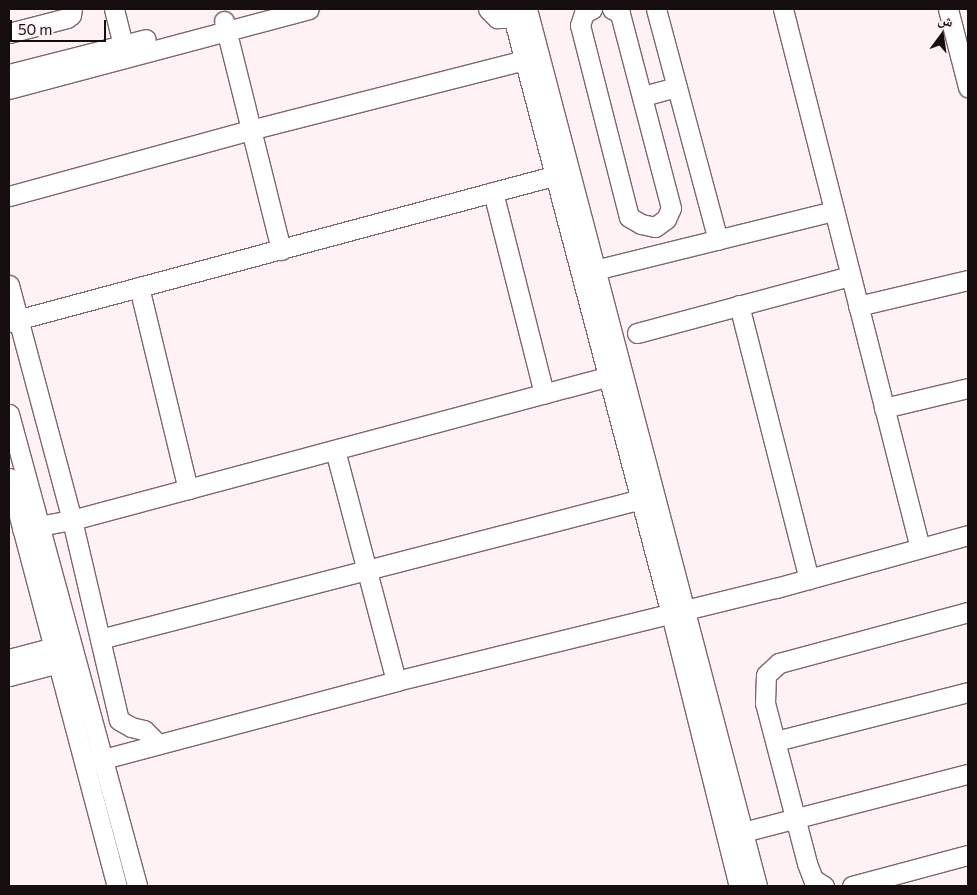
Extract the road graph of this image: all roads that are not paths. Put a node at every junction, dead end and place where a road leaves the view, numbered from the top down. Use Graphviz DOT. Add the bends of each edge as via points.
graph roads {
  1 [pos="72,9"];
  2 [pos="114,9"];
  3 [pos="264,9"];
  4 [pos="309,9"];
  5 [pos="488,9"];
  6 [pos="592,9"];
  7 [pos="612,9"];
  8 [pos="656,9"];
  9 [pos="783,9"];
  10 [pos="948,9"];
  11 [pos="517,12"];
  12 [pos="225,25"];
  13 [pos="9,33"];
  14 [pos="123,45"];
  15 [pos="532,58"];
  16 [pos="9,74"];
  17 [pos="968,86"];
  18 [pos="677,87"];
  19 [pos="9,89"];
  20 [pos="643,96"];
  21 [pos="250,130"];
  22 [pos="562,173"];
  23 [pos="492,192"];
  24 [pos="9,196"];
  25 [pos="834,211"];
  26 [pos="718,240"];
  27 [pos="281,250"];
  28 [pos="595,270"];
  29 [pos="850,276"];
  30 [pos="968,280"];
  31 [pos="9,285"];
  32 [pos="138,287"];
  33 [pos="738,305"];
  34 [pos="858,306"];
  35 [pos="13,321"];
  36 [pos="637,333"];
  37 [pos="615,374"];
  38 [pos="968,388"];
  39 [pos="544,394"];
  40 [pos="884,408"];
  41 [pos="9,414"];
  42 [pos="334,450"];
  43 [pos="9,478"];
  44 [pos="188,489"];
  45 [pos="648,498"];
  46 [pos="72,520"];
  47 [pos="31,527"];
  48 [pos="968,535"];
  49 [pos="920,548"];
  50 [pos="367,571"];
  51 [pos="809,579"];
  52 [pos="678,612"];
  53 [pos="968,612"];
  54 [pos="100,640"];
  55 [pos="65,653"];
  56 [pos="9,660"];
  57 [pos="9,676"];
  58 [pos="396,681"];
  59 [pos="968,692"];
  60 [pos="776,742"];
  61 [pos="158,744"];
  62 [pos="94,762"];
  63 [pos="968,774"];
  64 [pos="795,818"];
  65 [pos="742,832"];
  66 [pos="968,855"];
  67 [pos="117,886"];
  68 [pos="137,886"];
  69 [pos="739,886"];
  70 [pos="757,886"];
  71 [pos="824,886"];
  72 [pos="852,886"];
  1 -- 13 [label="lane" via="67,18"];
  2 -- 14 [label="lane"];
  3 -- 12 [label="lane"];
  4 -- 12 [label="lane"];
  5 -- 11 [label="lane" via="497,18"];
  6 -- 20 [label="lane" via="584,13 580,25 629,217 656,227 666,219 671,208"];
  7 -- 20 [label="lane" via="620,13"];
  8 -- 18 [label="lane"];
  9 -- 25 [label="lane"];
  10 -- 17 [label="lane"];
  11 -- 15 [label="lane"];
  12 -- 14 [label="lane"];
  12 -- 19 [label="lane"];
  12 -- 21 [label="lane"];
  14 -- 16 [label="lane"];
  15 -- 21 [label="lane"];
  15 -- 22 [label="lane"];
  18 -- 20 [label="lane"];
  18 -- 26 [label="lane"];
  21 -- 24 [label="lane"];
  21 -- 27 [label="lane"];
  22 -- 23 [label="lane"];
  22 -- 28 [label="lane"];
  22 -- 37 [label="lane"];
  23 -- 27 [label="lane"];
  23 -- 39 [label="lane"];
  25 -- 26 [label="lane"];
  25 -- 29 [label="lane"];
  26 -- 28 [label="lane"];
  27 -- 32 [label="lane"];
  28 -- 37 [label="lane"];
  29 -- 33 [label="lane"];
  29 -- 34 [label="lane"];
  30 -- 34 [label="lane"];
  31 -- 35 [label="lane"];
  32 -- 35 [label="lane"];
  32 -- 44 [label="lane"];
  33 -- 36 [label="lane"];
  33 -- 51 [label="lane"];
  34 -- 40 [label="lane"];
  35 -- 46 [label="lane"];
  37 -- 39 [label="lane"];
  37 -- 45 [label="lane"];
  38 -- 40 [label="lane"];
  39 -- 42 [label="lane"];
  40 -- 49 [label="lane"];
  41 -- 47 [label="lane"];
  42 -- 44 [label="lane"];
  42 -- 50 [label="lane"];
  43 -- 47 [label="lane"];
  44 -- 46 [label="lane"];
  45 -- 50 [label="lane"];
  45 -- 52 [label="lane"];
  46 -- 47 [label="lane"];
  46 -- 54 [label="lane"];
  47 -- 55 [label="lane"];
  48 -- 49 [label="lane"];
  49 -- 51 [label="lane"];
  50 -- 54 [label="lane"];
  50 -- 58 [label="lane"];
  51 -- 52 [label="lane"];
  52 -- 58 [label="lane"];
  52 -- 65 [label="lane"];
  52 -- 69 [label="lane"];
  53 -- 60 [label="lane" via="795,658 772,668 766,675 765,695"];
  54 -- 61 [label="lane" via="119,720 144,730"];
  55 -- 56 [label="lane"];
  55 -- 57 [label="lane"];
  55 -- 62 [label="lane"];
  58 -- 61 [label="lane"];
  59 -- 60 [label="lane"];
  60 -- 64 [label="lane"];
  61 -- 62 [label="lane"];
  62 -- 67 [label="lane"];
  62 -- 68 [label="lane"];
  63 -- 64 [label="lane"];
  64 -- 65 [label="lane"];
  64 -- 71 [label="lane" via="806,863 813,879"];
  65 -- 70 [label="lane"];
  66 -- 72 [label="lane"];
}
